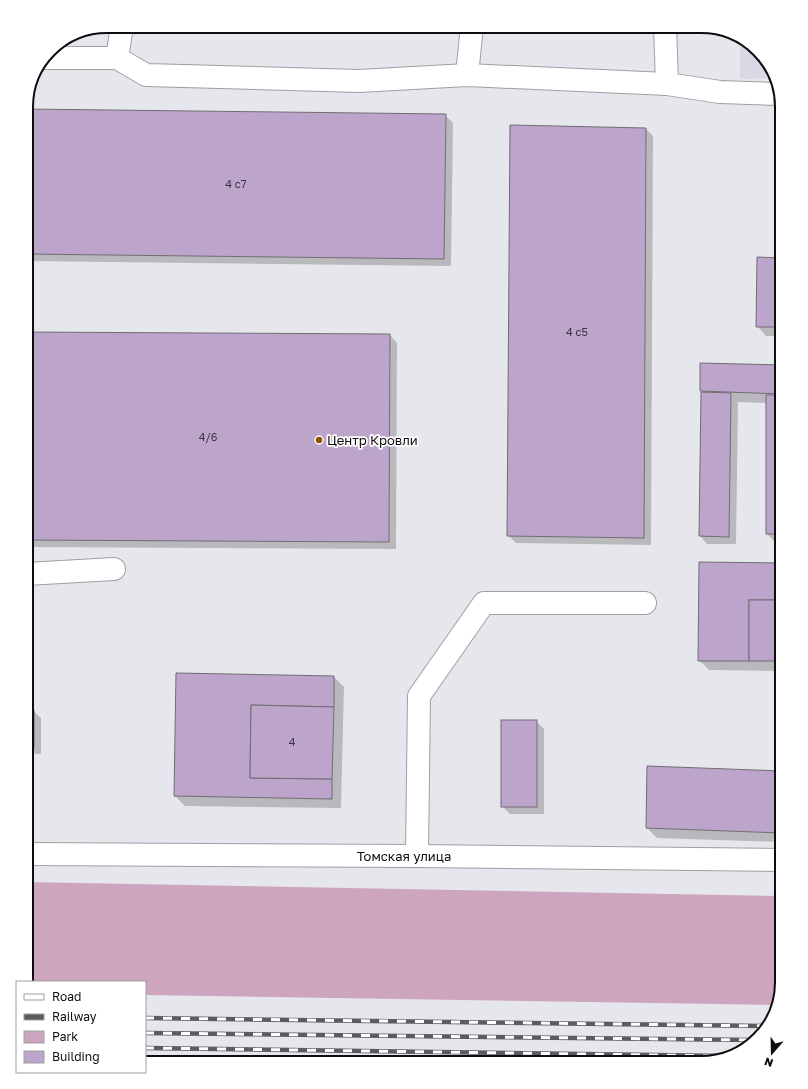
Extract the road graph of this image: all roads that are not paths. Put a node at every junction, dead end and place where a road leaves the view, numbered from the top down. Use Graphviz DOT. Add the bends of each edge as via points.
graph roads {
  1 [pos="121,33"];
  2 [pos="471,33"];
  3 [pos="665,33"];
  4 [pos="51,58"];
  5 [pos="117,58"];
  6 [pos="467,75"];
  7 [pos="667,84"];
  8 [pos="774,94"];
  9 [pos="114,569"];
  10 [pos="33,574"];
  11 [pos="645,603"];
  12 [pos="33,854"];
  13 [pos="417,856"];
  14 [pos="775,860"];
  1 -- 5 [label="street"];
  2 -- 6 [label="street"];
  3 -- 7 [label="street"];
  4 -- 5 [label="street"];
  5 -- 6 [label="street" via="146,75 359,81"];
  6 -- 7 [label="street"];
  7 -- 8 [label="street" via="720,92"];
  9 -- 10 [label="street"];
  11 -- 13 [label="street" via="484,604 419,696"];
  12 -- 13 [label="street, Томская улица"];
  13 -- 14 [label="street, Томская улица"];
}
